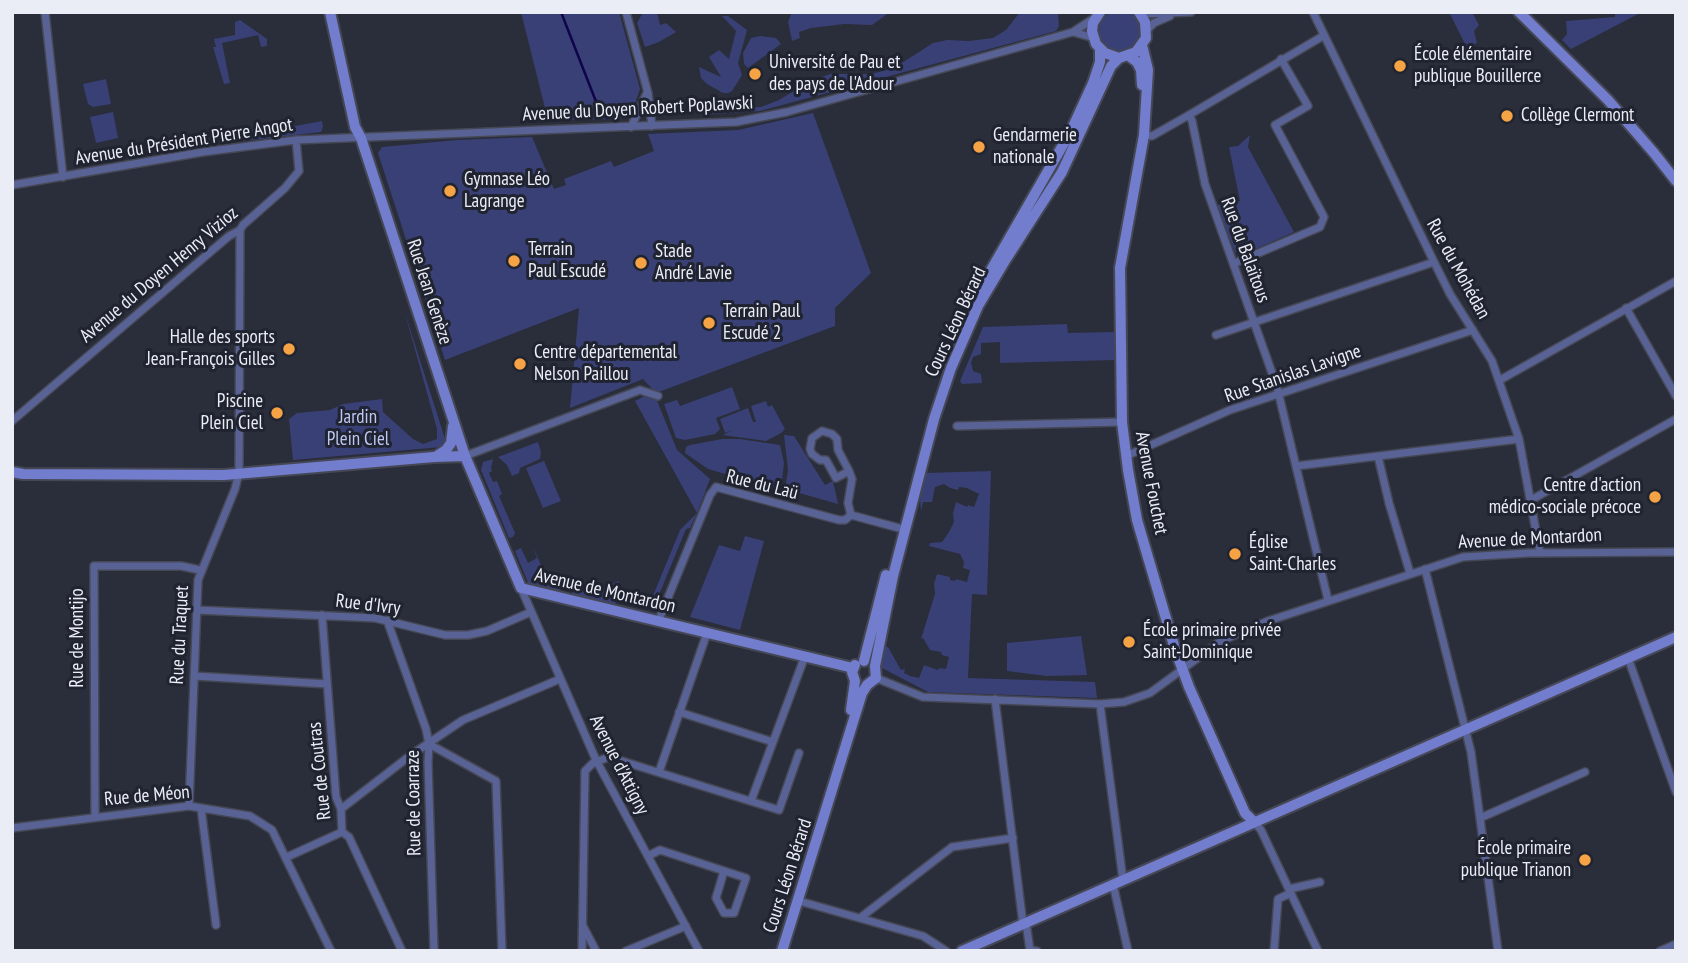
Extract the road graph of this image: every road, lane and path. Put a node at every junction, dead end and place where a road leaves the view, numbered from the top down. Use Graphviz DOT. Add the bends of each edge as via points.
graph roads {
  1 [pos="45,12"];
  2 [pos="330,12"];
  3 [pos="626,12"];
  4 [pos="1191,12"];
  5 [pos="1313,12"];
  6 [pos="1140,13"];
  7 [pos="1521,13"];
  8 [pos="1098,14"];
  9 [pos="1174,14"];
  10 [pos="1147,30"];
  11 [pos="1073,32"];
  12 [pos="1323,36"];
  13 [pos="1094,38"];
  14 [pos="1142,45"];
  15 [pos="1100,49"];
  16 [pos="1124,57"];
  17 [pos="1281,59"];
  18 [pos="648,93"];
  19 [pos="1189,115"];
  20 [pos="652,126"];
  21 [pos="631,127"];
  22 [pos="1144,132"];
  23 [pos="361,138"];
  24 [pos="296,140"];
  25 [pos="63,177"];
  26 [pos="1676,181"];
  27 [pos="12,185"];
  28 [pos="240,230"];
  29 [pos="1434,262"];
  30 [pos="1235,263"];
  31 [pos="1676,281"];
  32 [pos="1626,308"];
  33 [pos="1255,322"];
  34 [pos="1473,330"];
  35 [pos="1216,335"];
  36 [pos="1500,380"];
  37 [pos="1279,394"];
  38 [pos="658,396"];
  39 [pos="1676,396"];
  40 [pos="1676,419"];
  41 [pos="12,421"];
  42 [pos="1122,422"];
  43 [pos="454,424"];
  44 [pos="957,426"];
  45 [pos="1519,439"];
  46 [pos="465,456"];
  47 [pos="1126,456"];
  48 [pos="1378,456"];
  49 [pos="436,457"];
  50 [pos="1296,466"];
  51 [pos="849,471"];
  52 [pos="239,473"];
  53 [pos="16,475"];
  54 [pos="1531,500"];
  55 [pos="851,515"];
  56 [pos="899,528"];
  57 [pos="1676,552"];
  58 [pos="1540,553"];
  59 [pos="1425,569"];
  60 [pos="201,570"];
  61 [pos="1410,573"];
  62 [pos="521,588"];
  63 [pos="1328,600"];
  64 [pos="196,610"];
  65 [pos="531,612"];
  66 [pos="322,615"];
  67 [pos="387,620"];
  68 [pos="658,622"];
  69 [pos="707,633"];
  70 [pos="1676,637"];
  71 [pos="805,656"];
  72 [pos="1628,658"];
  73 [pos="869,663"];
  74 [pos="853,668"];
  75 [pos="1182,670"];
  76 [pos="194,676"];
  77 [pos="560,679"];
  78 [pos="866,682"];
  79 [pos="327,684"];
  80 [pos="995,699"];
  81 [pos="1100,704"];
  82 [pos="679,712"];
  83 [pos="1465,729"];
  84 [pos="772,742"];
  85 [pos="429,744"];
  86 [pos="799,753"];
  87 [pos="596,760"];
  88 [pos="659,772"];
  89 [pos="1585,772"];
  90 [pos="1676,792"];
  91 [pos="751,801"];
  92 [pos="189,806"];
  93 [pos="201,808"];
  94 [pos="341,809"];
  95 [pos="95,817"];
  96 [pos="1480,818"];
  97 [pos="1254,822"];
  98 [pos="12,828"];
  99 [pos="342,832"];
  100 [pos="1013,838"];
  101 [pos="648,856"];
  102 [pos="287,857"];
  103 [pos="724,871"];
  104 [pos="1118,882"];
  105 [pos="1320,882"];
  106 [pos="1290,891"];
  107 [pos="799,901"];
  108 [pos="860,918"];
  109 [pos="581,923"];
  110 [pos="1024,924"];
  111 [pos="216,925"];
  112 [pos="686,926"];
  113 [pos="1676,944"];
  114 [pos="598,950"];
  115 [pos="331,951"];
  116 [pos="402,951"];
  117 [pos="435,951"];
  118 [pos="502,951"];
  119 [pos="584,951"];
  120 [pos="626,951"];
  121 [pos="699,951"];
  122 [pos="782,951"];
  123 [pos="946,951"];
  124 [pos="962,951"];
  125 [pos="1037,951"];
  126 [pos="1128,951"];
  127 [pos="1274,951"];
  128 [pos="1318,951"];
  129 [pos="1498,951"];
  130 [pos="1660,951"];
  1 -- 25 [label="street"];
  2 -- 23 [label="street, Rue Jean Genèze"];
  3 -- 18 [label="street"];
  4 -- 9 [label="street"];
  5 -- 12 [label="street, Rue du Mohédan"];
  6 -- 9 [label="street"];
  6 -- 10 [label="street"];
  7 -- 26 [label="street" via="1608,100"];
  8 -- 11 [label="street, Avenue du Doyen Robert Poplawski"];
  8 -- 13 [label="street"];
  9 -- 10 [label="street"];
  10 -- 14 [label="street"];
  11 -- 13 [label="street"];
  11 -- 20 [label="street, Avenue du Doyen Robert Poplawski" via="772,116"];
  12 -- 17 [label="street"];
  12 -- 29 [label="street, Rue du Mohédan"];
  13 -- 15 [label="street"];
  14 -- 16 [label="street, Cours Léon Bérard"];
  14 -- 22 [label="street, Avenue Fouchet" via="1148,70"];
  15 -- 16 [label="street"];
  15 -- 56 [label="street, Cours Léon Bérard" via="1093,83 1071,131 974,300 944,367"];
  16 -- 22 [label="street, Avenue Fouchet" via="1137,62 1141,70"];
  16 -- 73 [label="street, Cours Léon Bérard" via="1111,66 1062,172 978,306 951,368"];
  17 -- 19 [label="street"];
  17 -- 30 [label="street" via="1308,106 1275,125 1324,217 1320,227"];
  18 -- 20 [label="street"];
  18 -- 21 [label="street"];
  19 -- 22 [label="street" via="1152,135"];
  19 -- 30 [label="street, Rue du Balaïtous" via="1205,184"];
  20 -- 21 [label="street, Avenue du Doyen Robert Poplawski"];
  21 -- 23 [label="street, Avenue du Doyen Robert Poplawski"];
  22 -- 42 [label="street, Avenue Fouchet" via="1120,268"];
  23 -- 24 [label="street, Avenue du Président Pierre Angot"];
  23 -- 43 [label="street, Rue Jean Genèze"];
  24 -- 25 [label="street, Avenue du Président Pierre Angot"];
  24 -- 28 [label="street, Avenue du Doyen Henry Vizioz" via="296,177"];
  25 -- 27 [label="street, Avenue du Président Pierre Angot"];
  28 -- 41 [label="street, Avenue du Doyen Henry Vizioz"];
  28 -- 52 [label="street, Rue du Traquet"];
  29 -- 33 [label="street"];
  29 -- 34 [label="street, Rue du Mohédan"];
  30 -- 33 [label="street, Rue du Balaïtous"];
  31 -- 32 [label="street"];
  32 -- 36 [label="street"];
  32 -- 39 [label="street"];
  33 -- 35 [label="street"];
  33 -- 37 [label="street, Rue du Balaïtous"];
  34 -- 36 [label="street, Rue du Mohédan"];
  34 -- 37 [label="street, Rue Stanislas Lavigne"];
  36 -- 45 [label="street, Rue du Mohédan"];
  37 -- 47 [label="street, Rue Stanislas Lavigne" via="1230,410"];
  37 -- 50 [label="street, Rue du Balaïtous"];
  38 -- 46 [label="street" via="640,390"];
  40 -- 54 [label="street"];
  42 -- 44 [label="street"];
  42 -- 47 [label="street, Avenue Fouchet"];
  43 -- 46 [label="street, Rue Jean Genèze"];
  43 -- 49 [label="street" via="451,443"];
  45 -- 48 [label="street"];
  45 -- 54 [label="street, Rue du Mohédan"];
  46 -- 49 [label="street"];
  46 -- 62 [label="street, Avenue de Montardon"];
  47 -- 75 [label="street, Avenue Fouchet" via="1137,520"];
  48 -- 50 [label="street"];
  48 -- 61 [label="street"];
  49 -- 52 [label="street"];
  50 -- 63 [label="street, Rue du Balaïtous"];
  51 -- 51 [label="street" via="832,433 822,431 811,438 812,454 826,460 836,478"];
  51 -- 55 [label="street"];
  52 -- 53 [label="street"];
  52 -- 60 [label="street, Rue du Traquet"];
  54 -- 58 [label="street, Rue du Mohédan"];
  55 -- 56 [label="street, Rue du Laü"];
  55 -- 68 [label="street, Rue du Laü" via="839,520 716,487"];
  56 -- 73 [label="street, Cours Léon Bérard"];
  57 -- 58 [label="street, Avenue de Montardon"];
  58 -- 59 [label="street, Avenue de Montardon" via="1463,557"];
  59 -- 61 [label="street, Avenue de Montardon"];
  59 -- 83 [label="street"];
  60 -- 64 [label="street, Rue du Traquet"];
  60 -- 95 [label="street, Rue de Montijo" via="94,566"];
  61 -- 63 [label="street, Avenue de Montardon"];
  62 -- 65 [label="street, Avenue d'Attigny"];
  62 -- 68 [label="street, Avenue de Montardon"];
  63 -- 75 [label="street, Avenue de Montardon" via="1221,641"];
  64 -- 66 [label="street, Rue d'Ivry"];
  64 -- 76 [label="street, Rue du Traquet"];
  65 -- 67 [label="street, Rue d'Ivry" via="468,635 445,635"];
  65 -- 77 [label="street, Avenue d'Attigny"];
  66 -- 67 [label="street, Rue d'Ivry"];
  66 -- 79 [label="street, Rue de Coutras"];
  67 -- 85 [label="street, Rue de Coarraze"];
  68 -- 69 [label="street, Avenue de Montardon"];
  69 -- 71 [label="street, Avenue de Montardon"];
  69 -- 82 [label="street"];
  70 -- 72 [label="street"];
  71 -- 74 [label="street, Avenue de Montardon"];
  71 -- 84 [label="street"];
  72 -- 83 [label="street"];
  72 -- 90 [label="street"];
  73 -- 74 [label="street" via="857,663"];
  73 -- 78 [label="street"];
  74 -- 78 [label="street" via="853,675"];
  75 -- 81 [label="street, Avenue de Montardon" via="1150,693"];
  75 -- 97 [label="street, Avenue Fouchet" via="1245,813"];
  76 -- 79 [label="street"];
  76 -- 92 [label="street, Rue du Traquet"];
  77 -- 85 [label="street" via="463,720"];
  77 -- 87 [label="street, Avenue d'Attigny"];
  78 -- 80 [label="street, Avenue de Montardon" via="923,697"];
  78 -- 107 [label="street, Cours Léon Bérard"];
  79 -- 94 [label="street, Rue de Coutras" via="336,797"];
  80 -- 81 [label="street, Avenue de Montardon"];
  80 -- 100 [label="street"];
  81 -- 104 [label="street"];
  82 -- 84 [label="street"];
  82 -- 88 [label="street"];
  83 -- 96 [label="street"];
  83 -- 97 [label="street"];
  84 -- 91 [label="street"];
  85 -- 94 [label="street"];
  85 -- 117 [label="street, Rue de Coarraze"];
  85 -- 118 [label="street" via="496,781"];
  86 -- 91 [label="street" via="779,810"];
  87 -- 88 [label="street" via="609,757"];
  87 -- 101 [label="street, Avenue d'Attigny"];
  87 -- 109 [label="street" via="585,771"];
  88 -- 91 [label="street"];
  89 -- 96 [label="street"];
  92 -- 93 [label="street, Rue de Méon"];
  92 -- 95 [label="street, Rue de Méon"];
  93 -- 102 [label="street, Rue de Méon" via="262,822"];
  93 -- 111 [label="street"];
  94 -- 99 [label="street, Rue de Coutras"];
  95 -- 98 [label="street, Rue de Méon"];
  96 -- 129 [label="street"];
  97 -- 104 [label="street"];
  97 -- 106 [label="street"];
  99 -- 102 [label="street"];
  99 -- 116 [label="street, Rue de Coutras" via="349,837"];
  100 -- 108 [label="street" via="952,846"];
  100 -- 110 [label="street"];
  101 -- 103 [label="street" via="660,850"];
  101 -- 112 [label="street, Avenue d'Attigny"];
  102 -- 115 [label="street, Rue de Méon"];
  103 -- 103 [label="street" via="746,878 734,914 724,913 716,898"];
  104 -- 110 [label="street"];
  104 -- 126 [label="street"];
  105 -- 106 [label="street"];
  106 -- 127 [label="street" via="1278,899"];
  106 -- 128 [label="street"];
  107 -- 108 [label="street"];
  107 -- 122 [label="street, Cours Léon Bérard"];
  108 -- 123 [label="street" via="923,936"];
  109 -- 114 [label="street"];
  109 -- 119 [label="street"];
  110 -- 124 [label="street"];
  110 -- 125 [label="street" via="1030,950"];
  112 -- 120 [label="street"];
  112 -- 121 [label="street, Avenue d'Attigny"];
  113 -- 130 [label="street"];
  114 -- 119 [label="street"];
}
